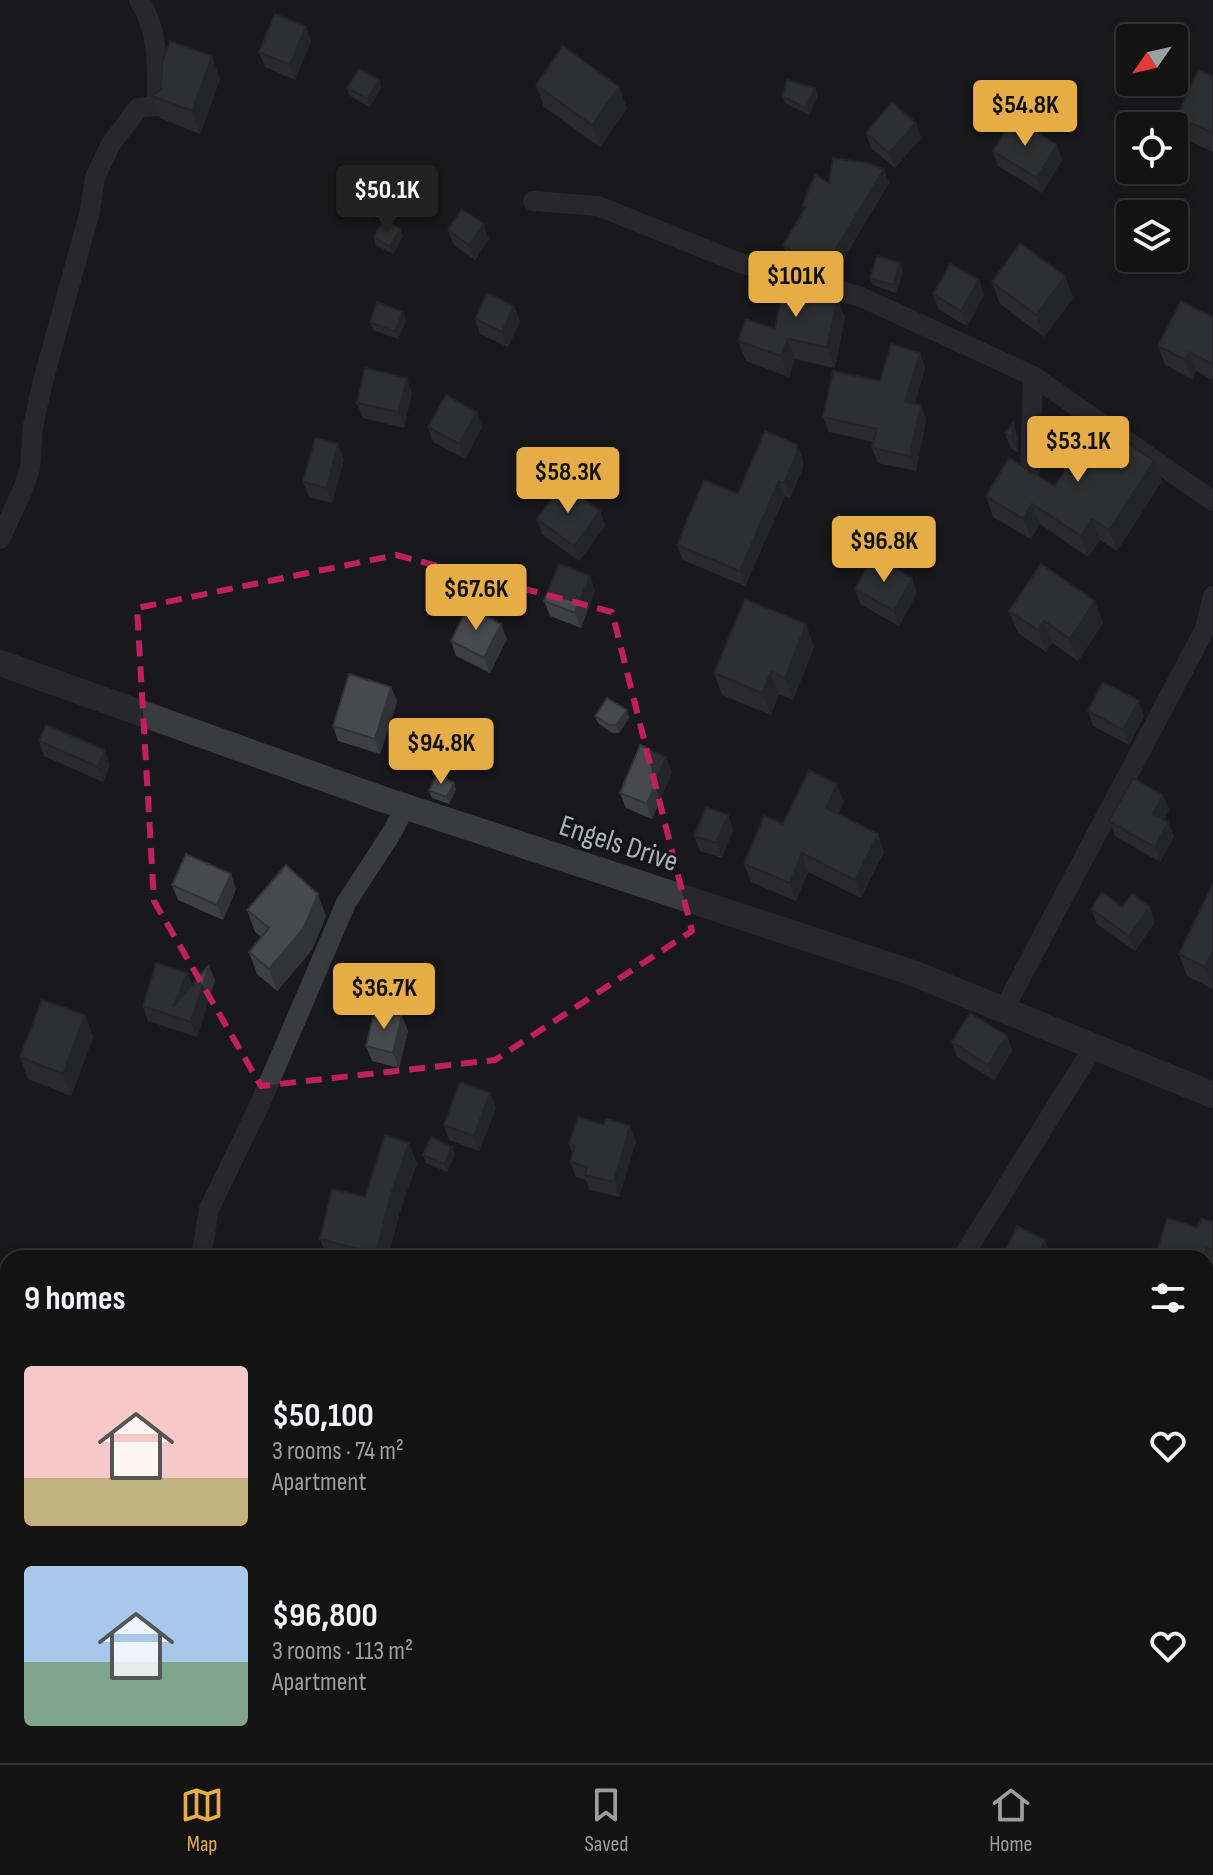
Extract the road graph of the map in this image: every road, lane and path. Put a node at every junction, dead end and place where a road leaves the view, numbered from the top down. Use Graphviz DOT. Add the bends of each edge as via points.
graph roads {
  1 [pos="139,0"];
  2 [pos="533,201"];
  3 [pos="1033,376"];
  4 [pos="1030,471"];
  5 [pos="1213,501"];
  6 [pos="0,539"];
  7 [pos="1213,596"];
  8 [pos="0,663"];
  9 [pos="405,807"];
  10 [pos="1004,1009"];
  11 [pos="1094,1046"];
  12 [pos="1213,1095"];
  13 [pos="202,1250"];
  14 [pos="967,1250"];
  1 -- 6 [label="street" via="155,34 157,106 138,108 95,177 33,426 30,468"];
  2 -- 3 [label="street" via="598,206 740,263 861,297"];
  3 -- 4 [label="street"];
  3 -- 5 [label="street"];
  7 -- 10 [label="street" via="1205,629"];
  8 -- 9 [label="street, Engels Drive"];
  9 -- 10 [label="street, Engels Drive" via="913,973"];
  9 -- 13 [label="street" via="346,903 209,1209"];
  10 -- 11 [label="street, Engels Drive"];
  11 -- 12 [label="street, Engels Drive"];
  11 -- 14 [label="street"];
}
